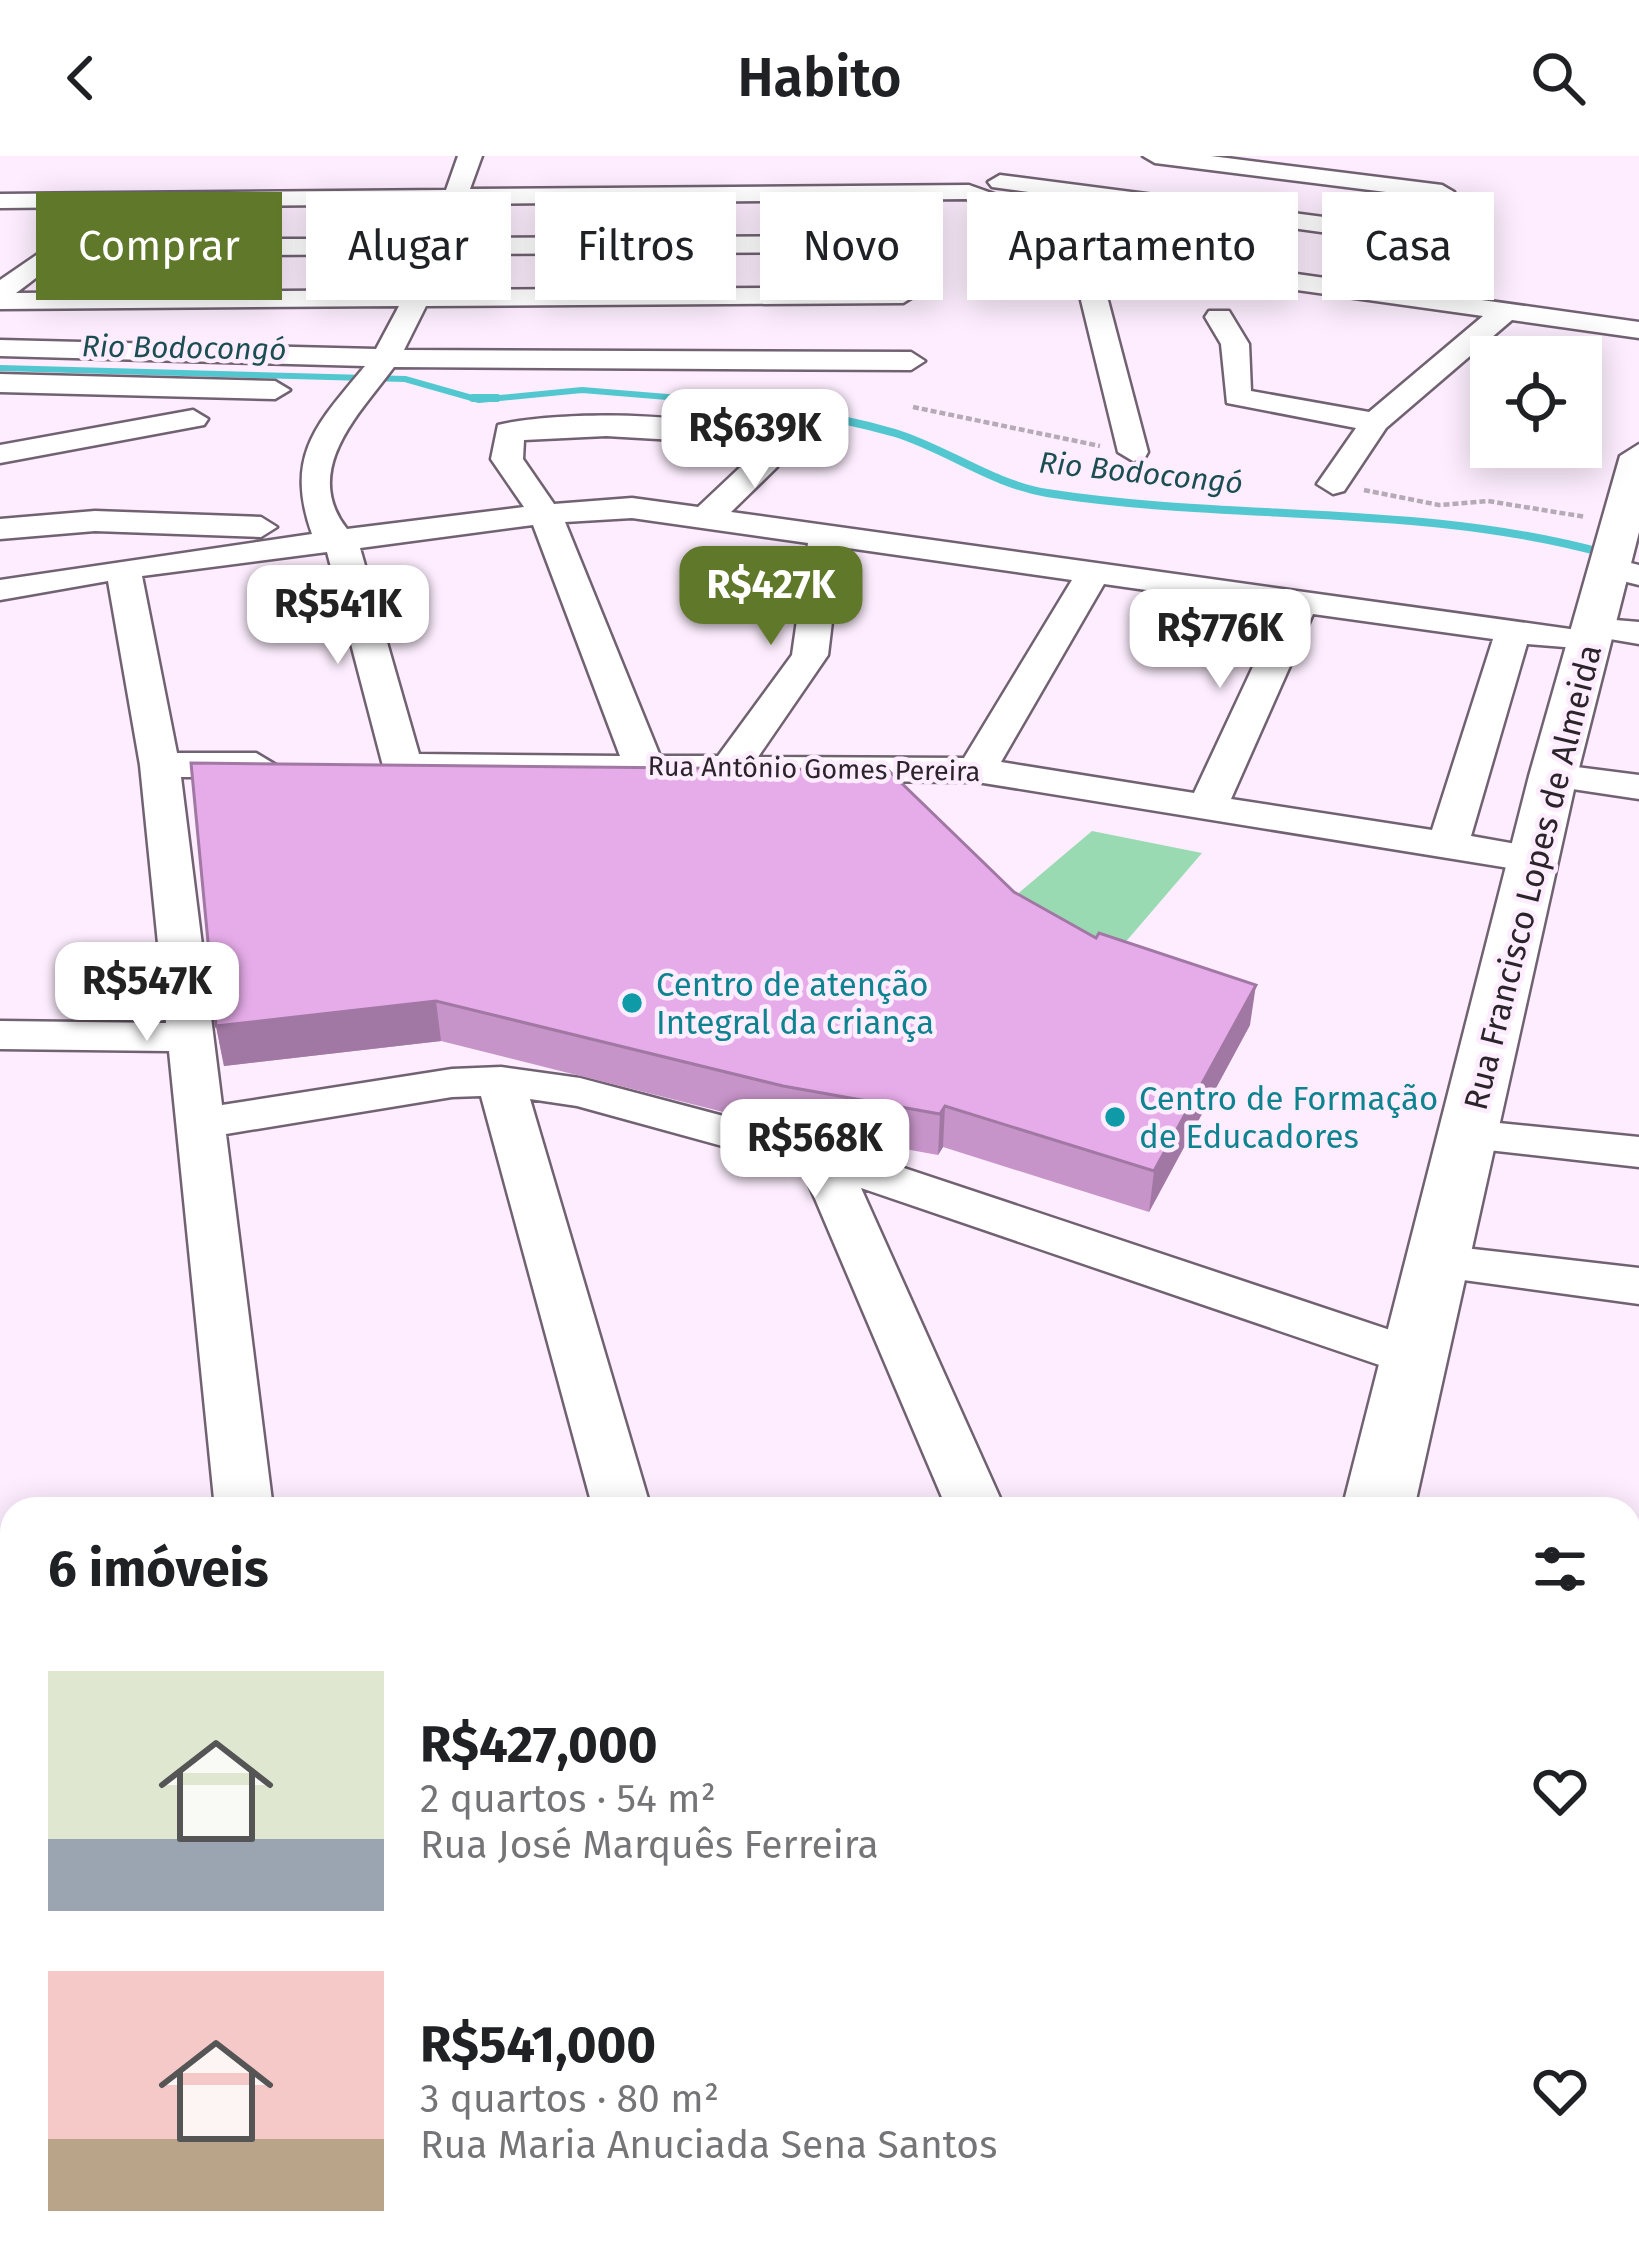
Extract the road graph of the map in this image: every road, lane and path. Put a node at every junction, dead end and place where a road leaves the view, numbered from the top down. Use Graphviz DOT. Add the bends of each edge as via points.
graph roads {
  1 [pos="470,156"];
  2 [pos="878,156"];
  3 [pos="1155,156"];
  4 [pos="1276,164"];
  5 [pos="968,176"];
  6 [pos="92,192"];
  7 [pos="457,192"];
  8 [pos="889,192"];
  9 [pos="924,192"];
  10 [pos="1004,192"];
  11 [pos="1032,192"];
  12 [pos="1442,192"];
  13 [pos="760,195"];
  14 [pos="511,197"];
  15 [pos="2,201"];
  16 [pos="760,244"];
  17 [pos="511,245"];
  18 [pos="1298,259"];
  19 [pos="36,269"];
  20 [pos="0,296"];
  21 [pos="306,299"];
  22 [pos="418,300"];
  23 [pos="903,300"];
  24 [pos="1094,300"];
  25 [pos="1504,312"];
  26 [pos="1219,317"];
  27 [pos="907,328"];
  28 [pos="1639,330"];
  29 [pos="0,348"];
  30 [pos="372,376"];
  31 [pos="0,383"];
  32 [pos="913,407"];
  33 [pos="193,419"];
  34 [pos="1375,422"];
  35 [pos="1133,452"];
  36 [pos="0,454"];
  37 [pos="1333,484"];
  38 [pos="545,514"];
  39 [pos="705,519"];
  40 [pos="54,522"];
  41 [pos="1624,523"];
  42 [pos="0,529"];
  43 [pos="334,536"];
  44 [pos="826,536"];
  45 [pos="0,550"];
  46 [pos="123,568"];
  47 [pos="1092,575"];
  48 [pos="0,590"];
  49 [pos="1300,604"];
  50 [pos="1514,632"];
  51 [pos="1607,633"];
  52 [pos="160,765"];
  53 [pos="292,765"];
  54 [pos="732,765"];
  55 [pos="358,766"];
  56 [pos="403,766"];
  57 [pos="644,766"];
  58 [pos="976,770"];
  59 [pos="1553,776"];
  60 [pos="1639,787"];
  61 [pos="1207,808"];
  62 [pos="1447,847"];
  63 [pos="1534,859"];
  64 [pos="0,1035"];
  65 [pos="187,1037"];
  66 [pos="501,1081"];
  67 [pos="201,1124"];
  68 [pos="1469,1135"];
  69 [pos="1639,1152"];
  70 [pos="823,1158"];
  71 [pos="1438,1262"];
  72 [pos="1639,1286"];
  73 [pos="1416,1358"];
  74 [pos="243,1497"];
  75 [pos="619,1497"];
  76 [pos="971,1497"];
  77 [pos="1381,1497"];
  1 -- 7 [label="street"];
  2 -- 8 [label="street"];
  3 -- 4 [label="street"];
  4 -- 12 [label="street"];
  5 -- 9 [label="street"];
  5 -- 10 [label="street"];
  5 -- 11 [label="street"];
  6 -- 15 [label="street" via="37,187"];
  13 -- 14 [label="street"];
  16 -- 17 [label="street"];
  18 -- 25 [label="street"];
  19 -- 20 [label="street"];
  20 -- 21 [label="street"];
  22 -- 27 [label="street"];
  22 -- 30 [label="street"];
  23 -- 27 [label="street"];
  24 -- 35 [label="street"];
  25 -- 28 [label="street"];
  25 -- 34 [label="street"];
  26 -- 34 [label="street" via="1238,357 1234,394 1253,404"];
  27 -- 30 [label="street"];
  27 -- 32 [label="street"];
  29 -- 30 [label="street"];
  30 -- 31 [label="street"];
  30 -- 43 [label="street" via="331,425 318,458"];
  32 -- 35 [label="path"];
  33 -- 36 [label="street"];
  34 -- 37 [label="street"];
  37 -- 41 [label="path" via="1438,505 1488,501"];
  38 -- 39 [label="street" via="632,508"];
  38 -- 39 [label="street" via="507,459 509,431 659,428 733,438 766,454"];
  38 -- 43 [label="street"];
  38 -- 57 [label="street"];
  39 -- 44 [label="street"];
  40 -- 42 [label="street"];
  40 -- 43 [label="street"];
  40 -- 45 [label="street"];
  41 -- 51 [label="main road, Rua Francisco Lopes de Almeida"];
  43 -- 46 [label="street"];
  43 -- 56 [label="street"];
  44 -- 47 [label="street"];
  44 -- 54 [label="street" via="810,655"];
  46 -- 48 [label="street"];
  46 -- 52 [label="street"];
  47 -- 49 [label="street"];
  47 -- 58 [label="street"];
  49 -- 50 [label="street"];
  49 -- 61 [label="street"];
  50 -- 51 [label="street"];
  50 -- 62 [label="street"];
  51 -- 59 [label="main road, Rua Francisco Lopes de Almeida"];
  52 -- 53 [label="street"];
  52 -- 65 [label="street"];
  54 -- 57 [label="street, Rua Antônio Gomes Pereira"];
  54 -- 58 [label="street, Rua Antônio Gomes Pereira"];
  55 -- 56 [label="street, Rua Antônio Gomes Pereira"];
  56 -- 57 [label="street, Rua Antônio Gomes Pereira"];
  58 -- 61 [label="street, Rua Antônio Gomes Pereira"];
  59 -- 60 [label="street"];
  59 -- 63 [label="main road, Rua Francisco Lopes de Almeida"];
  61 -- 62 [label="street, Rua Antônio Gomes Pereira"];
  62 -- 63 [label="street, Rua Antônio Gomes Pereira"];
  63 -- 68 [label="main road, Rua Francisco Lopes de Almeida"];
  64 -- 65 [label="street"];
  65 -- 67 [label="street"];
  66 -- 67 [label="street"];
  66 -- 70 [label="street" via="580,1092"];
  66 -- 75 [label="street"];
  67 -- 74 [label="street"];
  68 -- 69 [label="street"];
  68 -- 71 [label="main road, Rua Francisco Lopes de Almeida"];
  70 -- 73 [label="street"];
  70 -- 76 [label="street"];
  71 -- 72 [label="street"];
  71 -- 73 [label="main road, Rua Francisco Lopes de Almeida"];
  73 -- 77 [label="main road, Rua Francisco Lopes de Almeida"];
}
